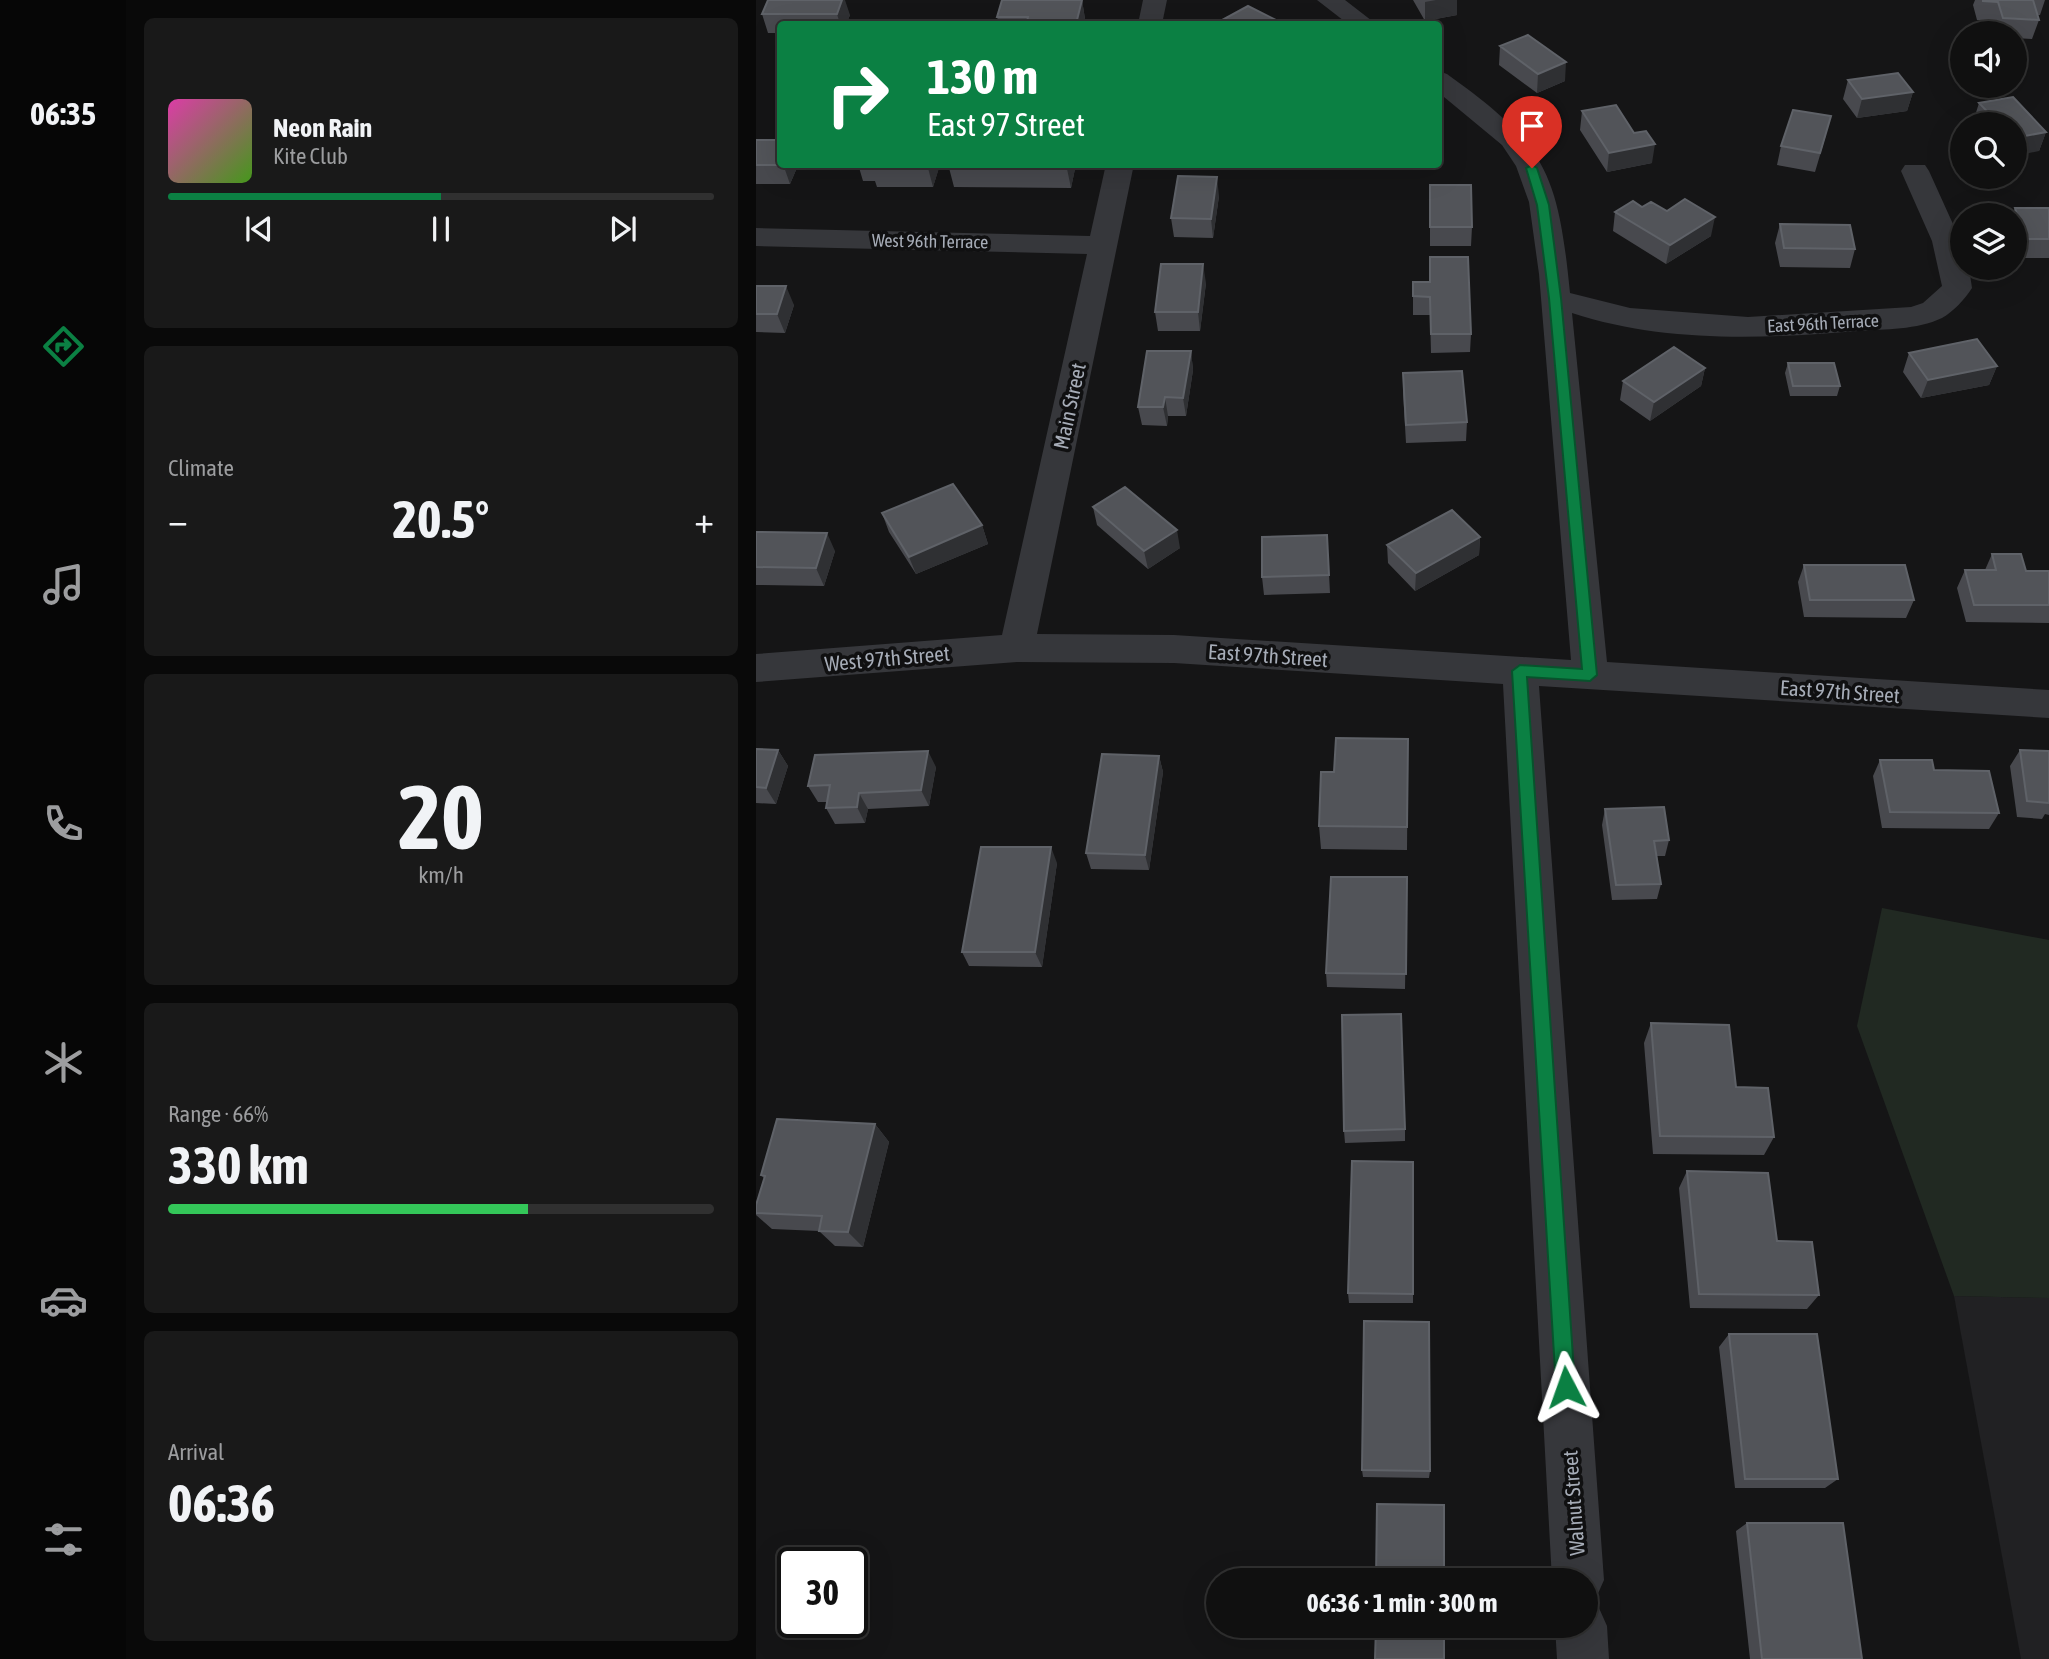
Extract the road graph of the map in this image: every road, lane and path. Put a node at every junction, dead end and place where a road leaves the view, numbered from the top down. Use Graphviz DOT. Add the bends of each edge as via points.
graph roads {
  1 [pos="1155,0"];
  2 [pos="1329,0"];
  3 [pos="1151,21"];
  4 [pos="1360,21"];
  5 [pos="1442,82"];
  6 [pos="1119,168"];
  7 [pos="1914,171"];
  8 [pos="756,237"];
  9 [pos="1104,245"];
  10 [pos="1555,298"];
  11 [pos="1017,648"];
  12 [pos="756,668"];
  13 [pos="1520,671"];
  14 [pos="1590,675"];
  15 [pos="2049,704"];
  16 [pos="1577,1568"];
  17 [pos="1582,1638"];
  18 [pos="1583,1659"];
  1 -- 3 [label="street"];
  2 -- 4 [label="street"];
  5 -- 10 [label="street" via="1496,122 1532,168 1543,205"];
  6 -- 9 [label="street, Main Street"];
  7 -- 10 [label="street, East 96th Terrace" via="1955,261 1957,288 1932,311 1822,325 1695,325 1587,310"];
  8 -- 9 [label="street, West 96th Terrace"];
  9 -- 11 [label="street, Main Street"];
  10 -- 14 [label="street"];
  11 -- 12 [label="street, West 97th Street"];
  11 -- 13 [label="street, East 97th Street" via="1174,649"];
  13 -- 14 [label="street, East 97th Street"];
  13 -- 16 [label="street, Walnut Street"];
  14 -- 15 [label="street, East 97th Street"];
  17 -- 18 [label="street"];
}
